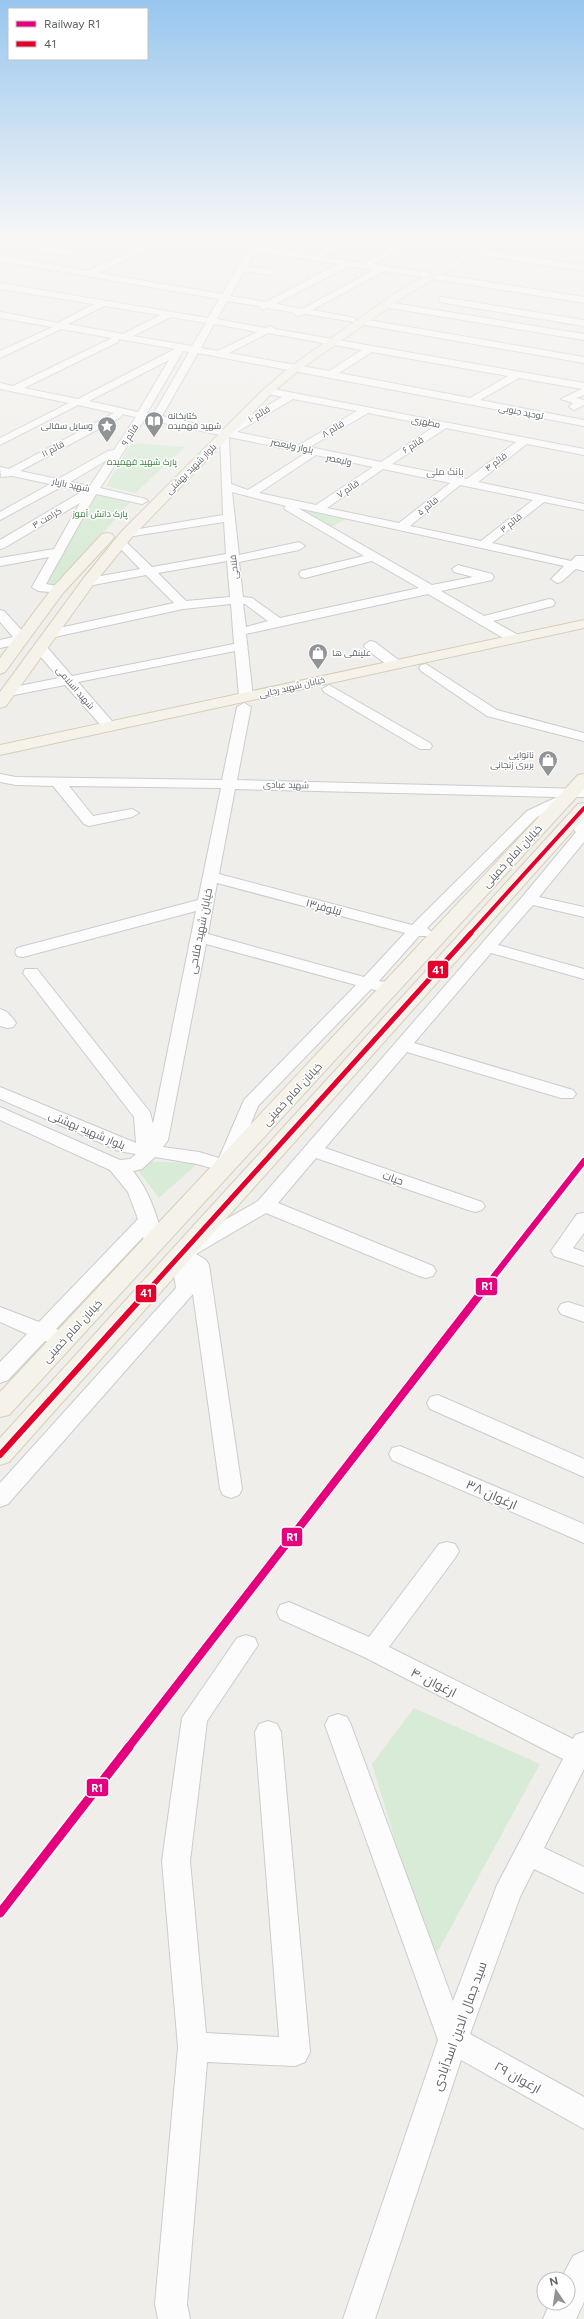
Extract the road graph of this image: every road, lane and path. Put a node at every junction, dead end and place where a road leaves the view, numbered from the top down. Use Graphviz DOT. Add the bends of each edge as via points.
graph roads {
  1 [pos="16,347"];
  2 [pos="101,347"];
  3 [pos="169,347"];
  4 [pos="196,347"];
  5 [pos="234,347"];
  6 [pos="318,347"];
  7 [pos="361,347"];
  8 [pos="435,347"];
  9 [pos="511,347"];
  10 [pos="561,347"];
  11 [pos="180,349"];
  12 [pos="371,349"];
  13 [pos="532,351"];
  14 [pos="193,352"];
  15 [pos="220,354"];
  16 [pos="550,354"];
  17 [pos="0,355"];
  18 [pos="420,358"];
  19 [pos="584,360"];
  20 [pos="287,368"];
  21 [pos="502,372"];
  22 [pos="516,375"];
  23 [pos="328,376"];
  24 [pos="584,386"];
  25 [pos="4,390"];
  26 [pos="268,391"];
  27 [pos="584,391"];
  28 [pos="428,394"];
  29 [pos="291,396"];
  30 [pos="470,402"];
  31 [pos="77,404"];
  32 [pos="574,407"];
  33 [pos="366,410"];
  34 [pos="526,413"];
  35 [pos="117,415"];
  36 [pos="395,416"];
  37 [pos="141,417"];
  38 [pos="156,418"];
  39 [pos="514,420"];
  40 [pos="584,424"];
  41 [pos="444,425"];
  42 [pos="502,427"];
  43 [pos="211,432"];
  44 [pos="491,434"];
  45 [pos="226,435"];
  46 [pos="524,441"];
  47 [pos="0,442"];
  48 [pos="301,448"];
  49 [pos="584,452"];
  50 [pos="112,453"];
  51 [pos="311,454"];
  52 [pos="381,467"];
  53 [pos="3,474"];
  54 [pos="59,483"];
  55 [pos="469,483"];
  56 [pos="455,484"];
  57 [pos="226,486"];
  58 [pos="93,490"];
  59 [pos="249,494"];
  60 [pos="142,500"];
  61 [pos="275,500"];
  62 [pos="539,501"];
  63 [pos="584,507"];
  64 [pos="318,509"];
  65 [pos="584,510"];
  66 [pos="0,517"];
  67 [pos="229,518"];
  68 [pos="400,527"];
  69 [pos="124,538"];
  70 [pos="0,545"];
  71 [pos="484,545"];
  72 [pos="299,546"];
  73 [pos="58,552"];
  74 [pos="584,556"];
  75 [pos="374,557"];
  76 [pos="233,558"];
  77 [pos="0,562"];
  78 [pos="578,566"];
  79 [pos="458,569"];
  80 [pos="149,571"];
  81 [pos="305,574"];
  82 [pos="557,579"];
  83 [pos="88,582"];
  84 [pos="58,590"];
  85 [pos="431,590"];
  86 [pos="237,600"];
  87 [pos="549,603"];
  88 [pos="183,605"];
  89 [pos="0,614"];
  90 [pos="482,620"];
  91 [pos="278,622"];
  92 [pos="584,624"];
  93 [pos="240,632"];
  94 [pos="50,634"];
  95 [pos="584,634"];
  96 [pos="22,639"];
  97 [pos="515,639"];
  98 [pos="0,644"];
  99 [pos="370,645"];
  100 [pos="242,646"];
  101 [pos="41,649"];
  102 [pos="396,665"];
  103 [pos="426,668"];
  104 [pos="0,669"];
  105 [pos="68,679"];
  106 [pos="329,689"];
  107 [pos="9,692"];
  108 [pos="245,702"];
  109 [pos="0,703"];
  110 [pos="110,727"];
  111 [pos="584,737"];
  112 [pos="425,746"];
  113 [pos="0,750"];
  114 [pos="0,759"];
  115 [pos="0,778"];
  116 [pos="58,782"];
  117 [pos="229,784"];
  118 [pos="579,801"];
  119 [pos="132,813"];
  120 [pos="211,877"];
  121 [pos="530,899"];
  122 [pos="206,903"];
  123 [pos="584,912"];
  124 [pos="415,931"];
  125 [pos="438,936"];
  126 [pos="199,937"];
  127 [pos="488,946"];
  128 [pos="23,952"];
  129 [pos="31,973"];
  130 [pos="584,974"];
  131 [pos="368,983"];
  132 [pos="390,988"];
  133 [pos="402,1045"];
  134 [pos="0,1092"];
  135 [pos="567,1094"];
  136 [pos="0,1113"];
  137 [pos="312,1150"];
  138 [pos="147,1151"];
  139 [pos="117,1166"];
  140 [pos="225,1166"];
  141 [pos="252,1176"];
  142 [pos="265,1205"];
  143 [pos="475,1206"];
  144 [pos="584,1219"];
  145 [pos="148,1220"];
  146 [pos="154,1242"];
  147 [pos="181,1254"];
  148 [pos="584,1259"];
  149 [pos="426,1271"];
  150 [pos="0,1314"];
  151 [pos="42,1332"];
  152 [pos="64,1340"];
  153 [pos="0,1375"];
  154 [pos="438,1403"];
  155 [pos="0,1408"];
  156 [pos="400,1454"];
  157 [pos="0,1455"];
  158 [pos="584,1469"];
  159 [pos="231,1489"];
  160 [pos="0,1498"];
  161 [pos="584,1534"];
  162 [pos="447,1551"];
  163 [pos="289,1612"];
  164 [pos="246,1645"];
  165 [pos="373,1650"];
  166 [pos="338,1725"];
  167 [pos="268,1732"];
  168 [pos="582,1752"];
  169 [pos="528,1853"];
  170 [pos="584,1881"];
  171 [pos="453,2040"];
  172 [pos="194,2047"];
  173 [pos="584,2114"];
  174 [pos="584,2267"];
  175 [pos="576,2284"];
  176 [pos="174,2319"];
  177 [pos="359,2319"];
  1 -- 17 [label="street"];
  2 -- 25 [label="street"];
  3 -- 11 [label="street"];
  4 -- 14 [label="street"];
  5 -- 15 [label="street"];
  6 -- 20 [label="main road, بلوار شهید بهشتی"];
  7 -- 12 [label="street"];
  8 -- 18 [label="street"];
  9 -- 13 [label="street"];
  10 -- 16 [label="street"];
  11 -- 14 [label="street"];
  11 -- 31 [label="street"];
  11 -- 37 [label="street, قائم ۹"];
  12 -- 18 [label="street"];
  12 -- 23 [label="street"];
  13 -- 16 [label="street"];
  13 -- 21 [label="street"];
  14 -- 15 [label="street"];
  14 -- 20 [label="street"];
  14 -- 38 [label="street"];
  15 -- 20 [label="street"];
  16 -- 19 [label="street"];
  18 -- 21 [label="street"];
  20 -- 23 [label="street, توحید جنوبی"];
  20 -- 26 [label="main road, بلوار شهید بهشتی"];
  20 -- 43 [label="main road, بلوار شهید بهشتی"];
  21 -- 22 [label="street"];
  22 -- 24 [label="street"];
  22 -- 30 [label="street"];
  23 -- 28 [label="street, توحید جنوبی"];
  25 -- 31 [label="street, ولیعصر"];
  26 -- 29 [label="street, مطهری"];
  26 -- 45 [label="main road, بلوار شهید بهشتی"];
  27 -- 32 [label="street" via="566,399 581,402"];
  28 -- 30 [label="street, توحید جنوبی"];
  28 -- 36 [label="street"];
  29 -- 33 [label="street, مطهری"];
  29 -- 45 [label="street, قائم ۱۰"];
  30 -- 34 [label="street, توحید جنوبی"];
  31 -- 35 [label="street, ولیعصر"];
  31 -- 37 [label="street"];
  31 -- 47 [label="street"];
  33 -- 36 [label="street, مطهری"];
  33 -- 48 [label="street, قائم ۸"];
  34 -- 39 [label="street"];
  34 -- 40 [label="street, توحید جنوبی"];
  35 -- 37 [label="street, ولیعصر"];
  35 -- 53 [label="street, قائم ۱۱"];
  36 -- 41 [label="street, مطهری"];
  37 -- 38 [label="street"];
  37 -- 43 [label="street, ولیعصر"];
  37 -- 58 [label="street, قائم ۹"];
  38 -- 43 [label="street"];
  41 -- 44 [label="street, مطهری"];
  41 -- 52 [label="street, قائم ۶"];
  42 -- 44 [label="street"];
  43 -- 45 [label="street, ولیعصر"];
  43 -- 60 [label="main road, بلوار شهید بهشتی"];
  44 -- 46 [label="street, مطهری"];
  45 -- 48 [label="street, بلوار ولیعصر"];
  45 -- 51 [label="street, ولیعصر"];
  45 -- 57 [label="street, فلاحی"];
  45 -- 69 [label="main road, بلوار شهید بهشتی"];
  46 -- 49 [label="street, مطهری"];
  46 -- 55 [label="street, قائم ۴"];
  48 -- 52 [label="street, بلوار ولیعصر"];
  50 -- 54 [label="street"];
  51 -- 52 [label="street, ولیعصر"];
  51 -- 59 [label="street"];
  52 -- 55 [label="street, بلوار ولیعصر"];
  52 -- 56 [label="street, ولیعصر"];
  52 -- 64 [label="street, قائم ۷"];
  53 -- 54 [label="street, شهید بازیار"];
  54 -- 58 [label="street, شهید بازیار"];
  54 -- 66 [label="street"];
  55 -- 63 [label="street, بلوار ولیعصر"];
  56 -- 62 [label="street, ولیعصر"];
  56 -- 68 [label="street, قائم ۵"];
  57 -- 59 [label="street"];
  57 -- 67 [label="street, فلاحی"];
  58 -- 60 [label="street, شهید بازیار"];
  58 -- 70 [label="street, کرامت ۳"];
  58 -- 73 [label="street, قائم ۹"];
  59 -- 61 [label="street"];
  60 -- 84 [label="main road, بلوار شهید بهشتی"];
  61 -- 64 [label="street"];
  61 -- 75 [label="street"];
  62 -- 65 [label="street, ولیعصر"];
  62 -- 71 [label="street, قائم ۳"];
  64 -- 68 [label="street"];
  67 -- 69 [label="street"];
  67 -- 76 [label="street, فلاحی"];
  68 -- 71 [label="street"];
  69 -- 80 [label="street"];
  69 -- 83 [label="main road, بلوار شهید بهشتی"];
  71 -- 78 [label="street"];
  72 -- 76 [label="street"];
  73 -- 77 [label="street"];
  73 -- 84 [label="street, قائم ۹" via="38,587"];
  74 -- 78 [label="street"];
  75 -- 81 [label="street"];
  75 -- 85 [label="street"];
  76 -- 80 [label="street"];
  76 -- 86 [label="street, فلاحی"];
  78 -- 82 [label="street"];
  79 -- 85 [label="street" via="488,577"];
  80 -- 83 [label="street"];
  80 -- 88 [label="street"];
  83 -- 94 [label="main road, بلوار شهید بهشتی"];
  84 -- 96 [label="main road, بلوار شهید بهشتی"];
  85 -- 90 [label="street"];
  85 -- 91 [label="street"];
  86 -- 88 [label="street"];
  86 -- 91 [label="street" via="248,601"];
  86 -- 93 [label="street, فلاحی"];
  87 -- 90 [label="street"];
  88 -- 94 [label="street"];
  89 -- 96 [label="street"];
  90 -- 97 [label="street"];
  91 -- 93 [label="street"];
  92 -- 97 [label="main road, خیابان شهید رجایی"];
  93 -- 100 [label="street, فلاحی"];
  94 -- 101 [label="main road, بلوار شهید بهشتی"];
  95 -- 103 [label="main road, خیابان شهید رجایی"];
  96 -- 98 [label="street"];
  96 -- 104 [label="main road, بلوار شهید بهشتی"];
  97 -- 102 [label="main road, خیابان شهید رجایی"];
  99 -- 102 [label="street"];
  100 -- 105 [label="street"];
  100 -- 108 [label="street, فلاحی"];
  101 -- 105 [label="street, شهید اسلامی"];
  101 -- 107 [label="main road, بلوار شهید بهشتی"];
  102 -- 108 [label="main road, خیابان شهید رجایی"];
  103 -- 106 [label="main road, خیابان شهید رجایی"];
  103 -- 111 [label="street" via="492,713"];
  105 -- 107 [label="street"];
  105 -- 110 [label="street, شهید اسلامی"];
  106 -- 108 [label="main road, خیابان شهید رجایی"];
  106 -- 112 [label="street"];
  107 -- 109 [label="main road, بلوار شهید بهشتی"];
  108 -- 110 [label="main road, خیابان شهید رجایی"];
  108 -- 114 [label="main road, خیابان شهید رجایی"];
  108 -- 117 [label="street, خیابان شهید فلاحی"];
  110 -- 113 [label="main road, خیابان شهید رجایی"];
  115 -- 116 [label="street, شهید عبادی"];
  116 -- 117 [label="street, شهید عبادی"];
  116 -- 119 [label="street" via="88,821"];
  117 -- 118 [label="street, شهید عبادی"];
  117 -- 120 [label="street, خیابان شهید فلاحی"];
  118 -- 121 [label="street" via="584,832"];
  118 -- 124 [label="street" via="532,814"];
  118 -- 125 [label="main road, خیابان امام خمینی"];
  118 -- 141 [label="main road, خیابان امام خمینی"];
  120 -- 122 [label="street, خیابان شهید فلاحی"];
  120 -- 124 [label="street, نیلوفر۱۳"];
  121 -- 123 [label="street"];
  121 -- 127 [label="street"];
  122 -- 126 [label="street, خیابان شهید فلاحی"];
  122 -- 128 [label="street"];
  124 -- 125 [label="street, نیلوفر۱۳"];
  124 -- 131 [label="street"];
  125 -- 132 [label="main road, خیابان امام خمینی"];
  126 -- 131 [label="street"];
  126 -- 138 [label="street, خیابان شهید فلاحی" via="159,1140"];
  127 -- 130 [label="street"];
  127 -- 133 [label="street"];
  129 -- 138 [label="street" via="143,1116"];
  131 -- 132 [label="street"];
  131 -- 140 [label="street" via="250,1104"];
  132 -- 140 [label="main road, خیابان امام خمینی"];
  133 -- 135 [label="street"];
  133 -- 137 [label="street"];
  134 -- 138 [label="street, بلوار شهید بهشتی" via="126,1147"];
  136 -- 139 [label="street, بلوار شهید بهشتی"];
  137 -- 142 [label="street"];
  137 -- 143 [label="street, حیات"];
  138 -- 139 [label="street, خیابان شهید فلاحی" via="142,1162 126,1167"];
  138 -- 140 [label="street, بلوار شهید بهشتی" via="199,1158"];
  139 -- 145 [label="street, بلوار شهید بهشتی" via="128,1175 143,1200"];
  140 -- 141 [label="main road"];
  140 -- 146 [label="main road, خیابان امام خمینی"];
  141 -- 147 [label="main road, خیابان امام خمینی"];
  142 -- 147 [label="street"];
  142 -- 149 [label="street"];
  144 -- 148 [label="street" via="561,1250"];
  145 -- 146 [label="street, بلوار شهید بهشتی"];
  145 -- 151 [label="street"];
  146 -- 147 [label="main road"];
  146 -- 152 [label="main road, خیابان امام خمینی"];
  147 -- 157 [label="main road, خیابان امام خمینی"];
  147 -- 159 [label="street" via="199,1265"];
  147 -- 160 [label="street" via="186,1289"];
  150 -- 151 [label="street"];
  151 -- 152 [label="street"];
  151 -- 153 [label="street"];
  152 -- 155 [label="main road, خیابان امام خمینی"];
  154 -- 158 [label="street"];
  156 -- 161 [label="street, ارغوان ۳۸"];
  162 -- 165 [label="street"];
  163 -- 165 [label="street, ارغوان ۴۰"];
  164 -- 172 [label="street" via="195,1718 176,1861"];
  165 -- 168 [label="street, ارغوان ۴۰"];
  166 -- 171 [label="street"];
  167 -- 172 [label="street" via="295,2052"];
  168 -- 169 [label="street, سید جمال الدین اسدآبادی"];
  169 -- 170 [label="street"];
  169 -- 171 [label="street, سید جمال الدین اسدآبادی" via="506,1894"];
  171 -- 173 [label="street, ارغوان ۲۹"];
  171 -- 177 [label="street, سید جمال الدین اسدآبادی"];
  172 -- 176 [label="street" via="171,2304"];
  174 -- 175 [label="street"];
}
